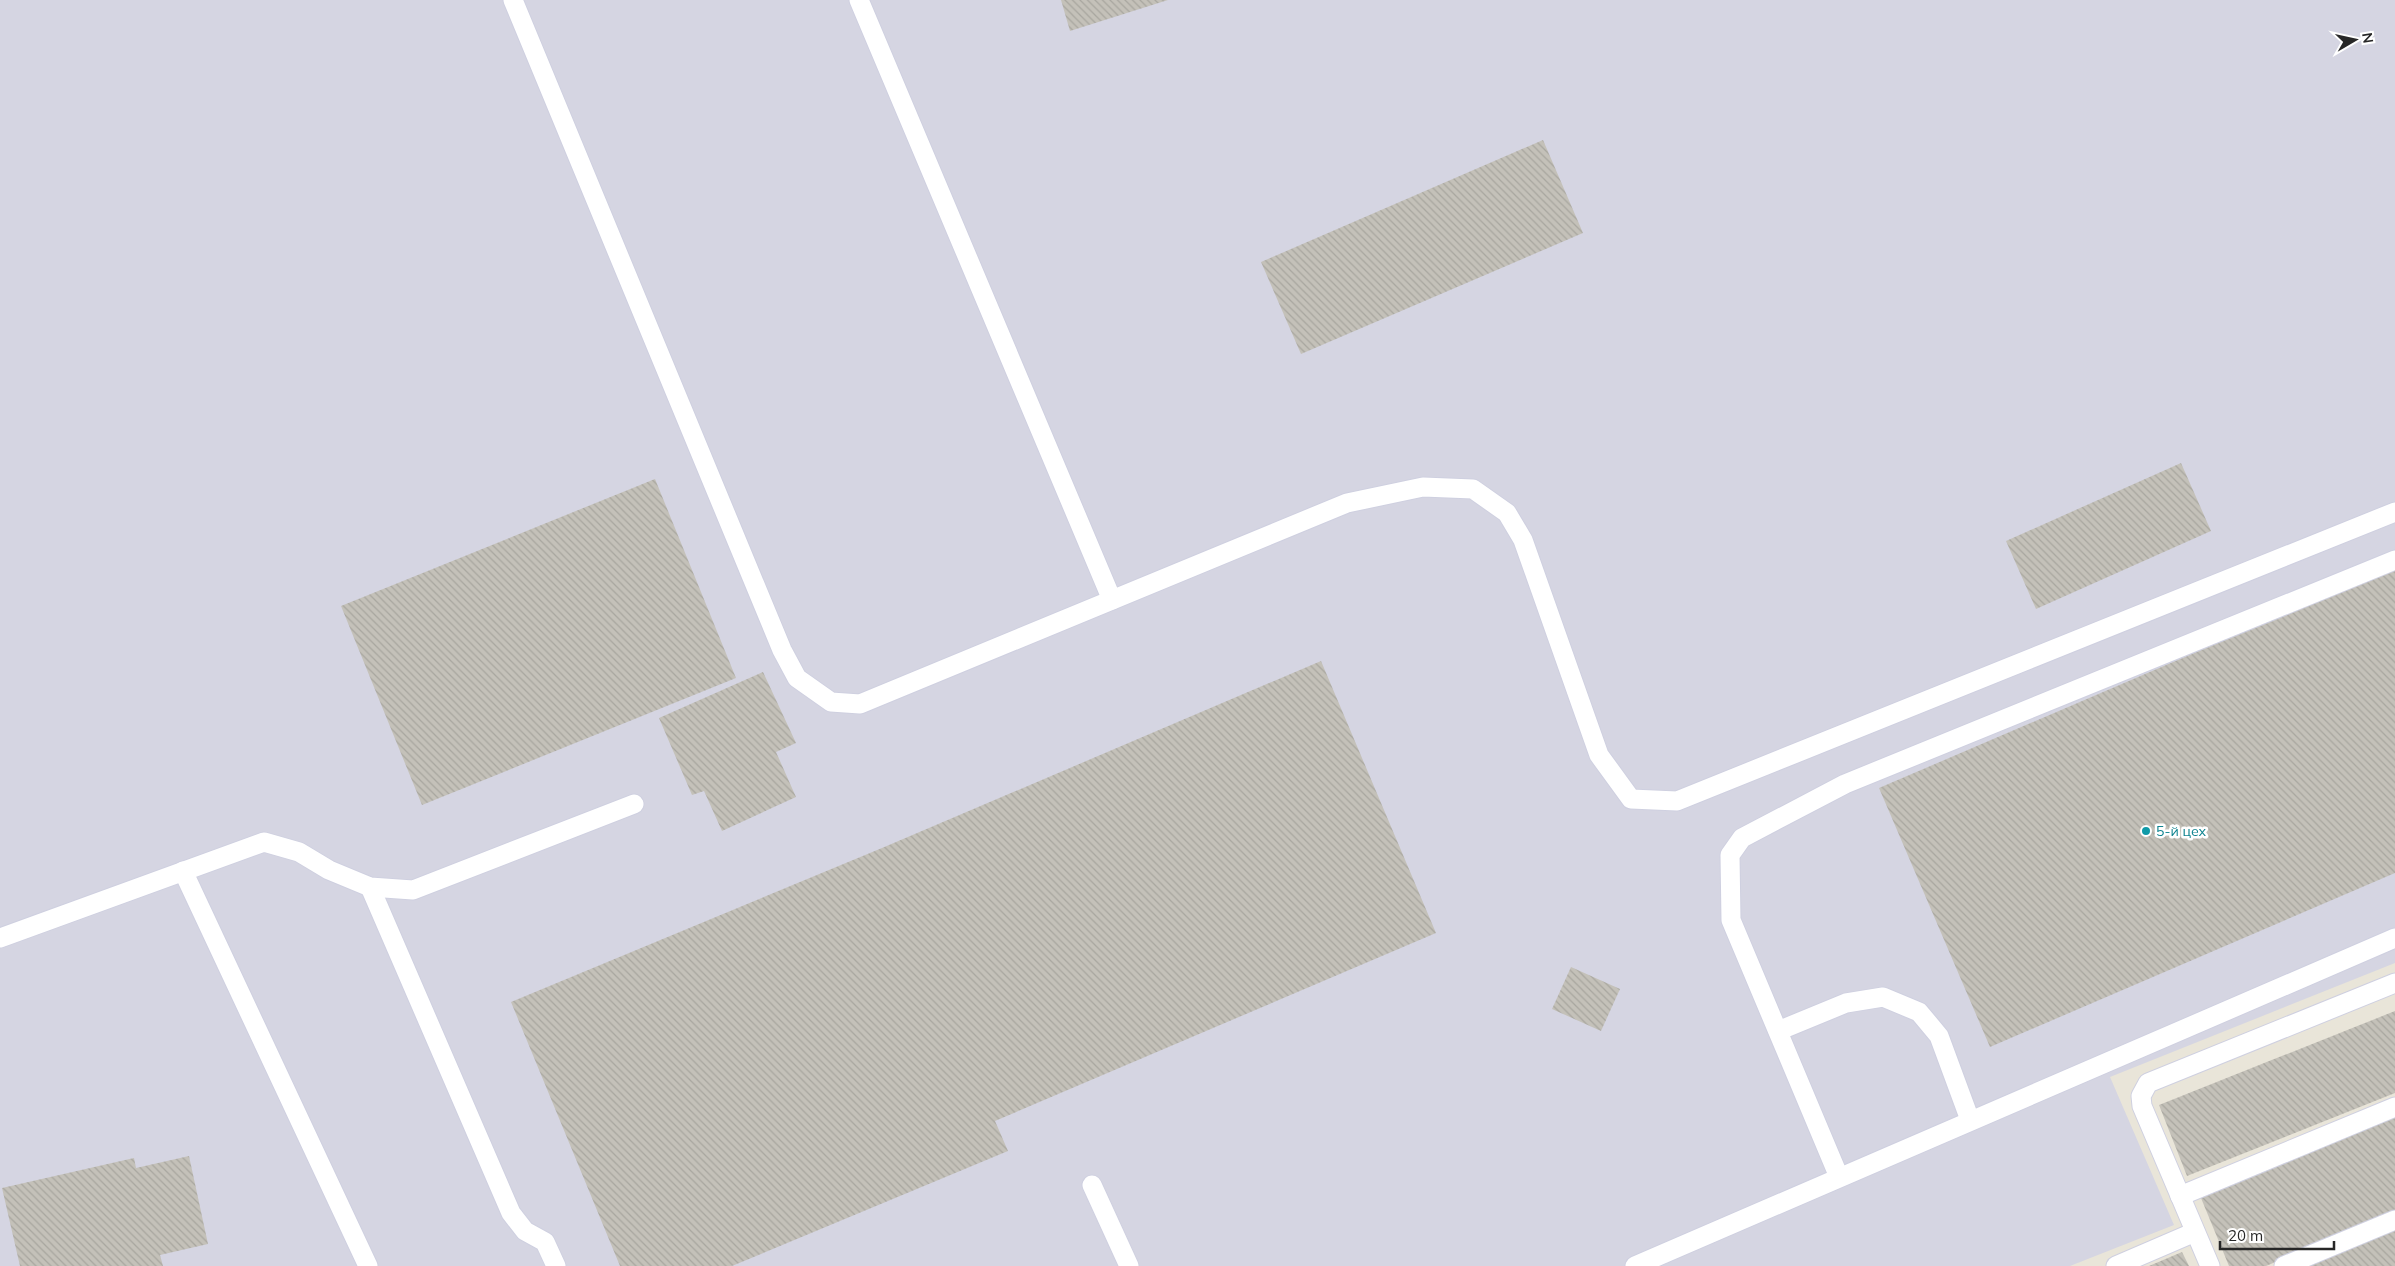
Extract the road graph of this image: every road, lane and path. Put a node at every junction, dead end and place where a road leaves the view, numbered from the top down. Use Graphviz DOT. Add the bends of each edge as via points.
graph roads {
  1 [pos="514,0"];
  2 [pos="859,0"];
  3 [pos="2395,512"];
  4 [pos="2395,560"];
  5 [pos="1112,600"];
  6 [pos="634,804"];
  7 [pos="183,871"];
  8 [pos="370,887"];
  9 [pos="0,938"];
  10 [pos="2395,938"];
  11 [pos="2395,983"];
  12 [pos="1778,1031"];
  13 [pos="2395,1107"];
  14 [pos="1970,1120"];
  15 [pos="1839,1177"];
  16 [pos="1092,1185"];
  17 [pos="2180,1196"];
  18 [pos="2395,1220"];
  19 [pos="2195,1232"];
  20 [pos="368,1266"];
  21 [pos="556,1266"];
  22 [pos="1129,1266"];
  23 [pos="1635,1266"];
  24 [pos="2116,1266"];
  25 [pos="2210,1266"];
  26 [pos="2284,1266"];
  1 -- 5 [label="lane" via="782,650 797,678 831,702 860,704"];
  2 -- 5 [label="lane"];
  3 -- 5 [label="lane" via="1677,802 1631,799 1599,755 1523,540 1507,513 1473,489 1423,487 1347,503"];
  4 -- 12 [label="lane" via="1845,784 1742,838 1730,855 1731,920"];
  6 -- 8 [label="lane" via="414,890"];
  7 -- 8 [label="lane" via="264,842 299,852 329,870"];
  7 -- 9 [label="lane"];
  7 -- 20 [label="lane"];
  8 -- 21 [label="lane" via="511,1213 526,1231 545,1242"];
  10 -- 14 [label="lane"];
  11 -- 17 [label="lane" via="2148,1083 2141,1096 2142,1106"];
  12 -- 14 [label="lane" via="1846,1003 1883,997 1919,1012 1938,1036"];
  12 -- 15 [label="lane"];
  13 -- 17 [label="lane"];
  14 -- 15 [label="lane"];
  15 -- 23 [label="lane"];
  16 -- 22 [label="lane"];
  17 -- 19 [label="lane"];
  18 -- 26 [label="lane"];
  19 -- 24 [label="lane"];
  19 -- 25 [label="lane"];
}
